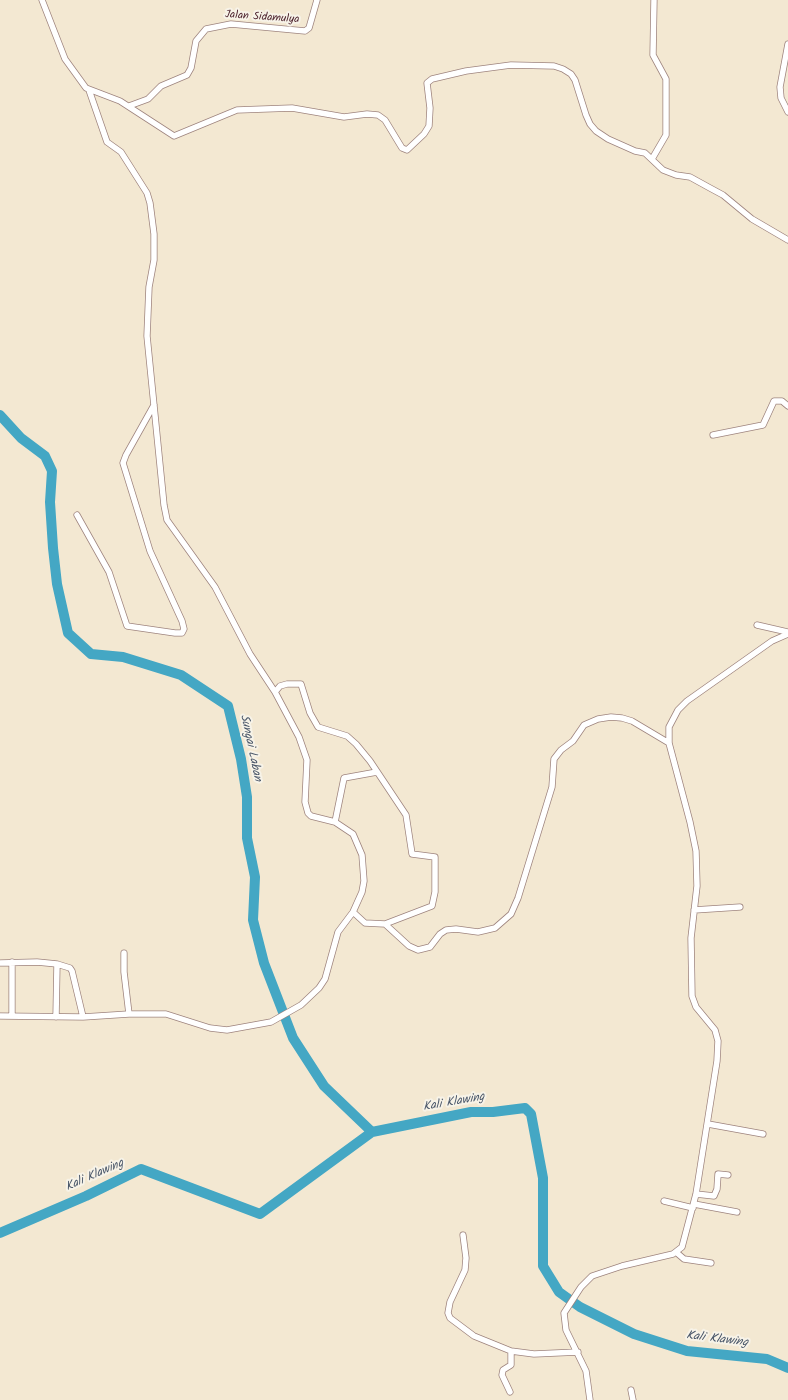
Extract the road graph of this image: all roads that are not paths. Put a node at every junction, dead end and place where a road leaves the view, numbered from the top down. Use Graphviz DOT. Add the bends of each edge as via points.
graph roads {
  1 [pos="42,0"];
  2 [pos="317,0"];
  3 [pos="654,0"];
  4 [pos="788,44"];
  5 [pos="89,90"];
  6 [pos="129,106"];
  7 [pos="788,112"];
  8 [pos="652,159"];
  9 [pos="788,240"];
  10 [pos="154,405"];
  11 [pos="788,406"];
  12 [pos="713,435"];
  13 [pos="77,515"];
  14 [pos="757,625"];
  15 [pos="788,633"];
  16 [pos="275,692"];
  17 [pos="669,743"];
  18 [pos="377,772"];
  19 [pos="335,822"];
  20 [pos="740,906"];
  21 [pos="694,910"];
  22 [pos="353,912"];
  23 [pos="385,924"];
  24 [pos="124,953"];
  25 [pos="12,962"];
  26 [pos="0,963"];
  27 [pos="57,964"];
  28 [pos="129,1014"];
  29 [pos="0,1016"];
  30 [pos="12,1016"];
  31 [pos="56,1017"];
  32 [pos="83,1017"];
  33 [pos="708,1124"];
  34 [pos="763,1134"];
  35 [pos="728,1175"];
  36 [pos="696,1194"];
  37 [pos="664,1201"];
  38 [pos="693,1206"];
  39 [pos="737,1212"];
  40 [pos="463,1235"];
  41 [pos="677,1253"];
  42 [pos="711,1264"];
  43 [pos="511,1351"];
  44 [pos="578,1352"];
  45 [pos="631,1390"];
  46 [pos="510,1392"];
  47 [pos="590,1400"];
  48 [pos="633,1400"];
  1 -- 5 [label="street" via="65,59"];
  2 -- 6 [label="street, Jalan Sidamulya" via="305,31 231,24 206,29 196,41 191,68 187,75 161,86 148,99"];
  3 -- 8 [label="street" via="653,55 665,75 666,135"];
  4 -- 7 [label="street" via="780,87 781,98"];
  5 -- 6 [label="street" via="112,97"];
  5 -- 10 [label="street" via="107,142 121,152 147,193 150,203 154,260 149,286 147,336"];
  6 -- 8 [label="street" via="168,134 177,136 242,109 292,108 344,117 372,114 385,120 402,148 407,150 429,126 427,83 432,79 510,65 554,66 571,74 576,80 588,120 596,131 635,151 645,153"];
  8 -- 9 [label="street" via="663,170 690,177 716,191 752,219"];
  10 -- 13 [label="street" via="123,463 150,551 182,621 182,632 127,626 109,572"];
  10 -- 16 [label="street" via="167,520 215,587 250,654"];
  11 -- 12 [label="street" via="782,401 774,401 763,425"];
  14 -- 15 [label="street"];
  15 -- 17 [label="street" via="772,641 687,701 678,710 669,727"];
  16 -- 18 [label="street" via="280,686 301,684 318,727 350,739 365,754"];
  16 -- 19 [label="street" via="299,736 306,757 305,802 308,813"];
  17 -- 21 [label="street" via="694,839 697,874"];
  17 -- 23 [label="street" via="632,721 622,718 598,719 584,725 554,759 552,787 518,898 511,914 500,925 478,932 446,930 430,947 418,950 409,946"];
  18 -- 19 [label="street" via="344,778"];
  18 -- 23 [label="street" via="406,815 412,854 435,856 436,870 431,907"];
  19 -- 22 [label="street" via="352,834 365,866 362,892"];
  20 -- 21 [label="street"];
  21 -- 33 [label="street" via="691,938 693,1000 713,1026 718,1041"];
  22 -- 23 [label="street" via="365,923"];
  22 -- 28 [label="street" via="338,932 324,980 319,988 301,1005 271,1022 227,1030 210,1028 166,1014"];
  24 -- 28 [label="street"];
  25 -- 26 [label="street"];
  25 -- 27 [label="street"];
  25 -- 30 [label="street"];
  27 -- 31 [label="street"];
  27 -- 32 [label="street" via="72,971"];
  28 -- 32 [label="street"];
  29 -- 30 [label="street"];
  30 -- 31 [label="street"];
  31 -- 32 [label="street"];
  33 -- 34 [label="street"];
  33 -- 36 [label="street"];
  35 -- 36 [label="street" via="718,1174 717,1189 713,1196"];
  36 -- 38 [label="street"];
  37 -- 38 [label="street"];
  38 -- 39 [label="street"];
  38 -- 41 [label="street" via="684,1244"];
  40 -- 43 [label="street" via="465,1270 450,1302 448,1315 474,1336"];
  41 -- 42 [label="street" via="687,1260"];
  41 -- 44 [label="street" via="600,1272 586,1280 569,1303 563,1320"];
  43 -- 44 [label="street" via="534,1354"];
  43 -- 46 [label="street" via="511,1365 503,1370 502,1375"];
  44 -- 47 [label="street" via="586,1371"];
  45 -- 48 [label="street"];
}
